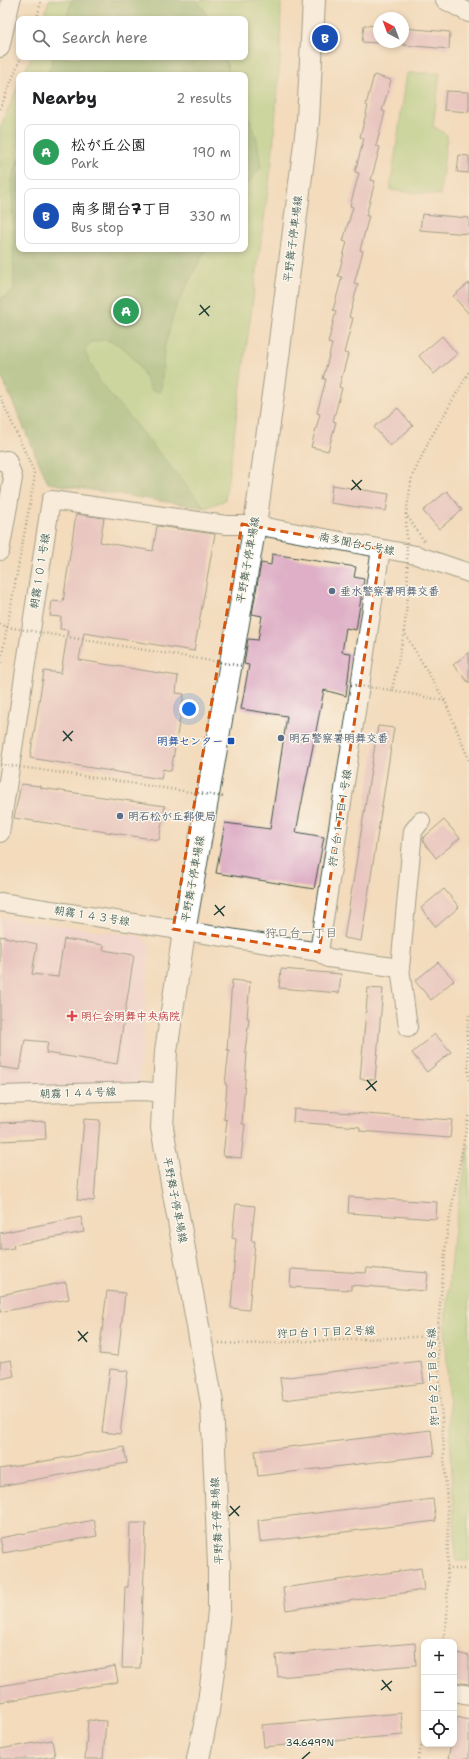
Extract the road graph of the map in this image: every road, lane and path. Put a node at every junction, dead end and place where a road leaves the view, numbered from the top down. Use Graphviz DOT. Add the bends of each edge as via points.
graph roads {
  1 [pos="11,0"];
  2 [pos="42,0"];
  3 [pos="301,0"];
  4 [pos="314,0"];
  5 [pos="445,0"];
  6 [pos="469,13"];
  7 [pos="38,16"];
  8 [pos="0,48"];
  9 [pos="20,60"];
  10 [pos="0,109"];
  11 [pos="469,372"];
  12 [pos="0,461"];
  13 [pos="406,514"];
  14 [pos="248,525"];
  15 [pos="1,543"];
  16 [pos="425,544"];
  17 [pos="381,549"];
  18 [pos="469,573"];
  19 [pos="0,624"];
  20 [pos="404,632"];
  21 [pos="242,666"];
  22 [pos="351,684"];
  23 [pos="392,690"];
  24 [pos="445,701"];
  25 [pos="469,760"];
  26 [pos="0,764"];
  27 [pos="225,797"];
  28 [pos="422,821"];
  29 [pos="0,833"];
  30 [pos="0,902"];
  31 [pos="179,930"];
  32 [pos="319,952"];
  33 [pos="400,968"];
  34 [pos="469,1014"];
  35 [pos="408,1027"];
  36 [pos="469,1081"];
  37 [pos="155,1092"];
  38 [pos="0,1095"];
  39 [pos="469,1113"];
  40 [pos="437,1336"];
  41 [pos="216,1343"];
  42 [pos="447,1569"];
  43 [pos="469,1569"];
  44 [pos="444,1639"];
  45 [pos="457,1693"];
  46 [pos="469,1695"];
  47 [pos="421,1747"];
  48 [pos="190,1759"];
  49 [pos="198,1759"];
  50 [pos="418,1759"];
  1 -- 8 [label="street"];
  2 -- 7 [label="path"];
  3 -- 14 [label="main road, 平野舞子停車場線" via="294,151"];
  4 -- 14 [label="main road, 平野舞子停車場線" via="308,120 277,365"];
  5 -- 6 [label="street"];
  9 -- 10 [label="path"];
  11 -- 13 [label="path" via="412,477"];
  12 -- 15 [label="street" via="7,460 13,478"];
  13 -- 16 [label="path"];
  13 -- 20 [label="path, bridge" via="408,595"];
  14 -- 17 [label="street, 南多聞台５号線"];
  14 -- 29 [label="street, 朝霧１０１号線" via="226,525 51,500"];
  14 -- 31 [label="main road, 平野舞子停車場線"];
  17 -- 18 [label="street, 南多聞台５号線" via="416,555"];
  17 -- 32 [label="street, 狩口台１丁目１号線"];
  19 -- 21 [label="path, bridge"];
  20 -- 23 [label="path"];
  20 -- 24 [label="path"];
  22 -- 23 [label="path, bridge"];
  23 -- 24 [label="path"];
  24 -- 25 [label="path"];
  26 -- 27 [label="path, bridge"];
  28 -- 33 [label="street" via="413,831"];
  30 -- 31 [label="street, 朝霧１４３号線"];
  31 -- 32 [label="street"];
  31 -- 37 [label="main road, 平野舞子停車場線" via="166,970"];
  31 -- 49 [label="main road, 平野舞子停車場線" via="166,1051 162,1128 192,1284 212,1411 219,1565 219,1610 208,1710"];
  32 -- 33 [label="street" via="328,958"];
  33 -- 35 [label="street"];
  34 -- 36 [label="path"];
  37 -- 38 [label="street, 朝霧１４４号線"];
  37 -- 48 [label="main road, 平野舞子停車場線" via="156,1143 196,1382 208,1505 206,1663"];
  39 -- 40 [label="path, 狩口台２丁目８号線" via="446,1233"];
  40 -- 41 [label="path, 狩口台１丁目２号線"];
  40 -- 42 [label="path, 狩口台２丁目８号線" via="448,1522"];
  42 -- 43 [label="path"];
  42 -- 44 [label="path, 狩口台２丁目８号線" via="447,1618"];
  45 -- 46 [label="street"];
  47 -- 50 [label="path"];
}
